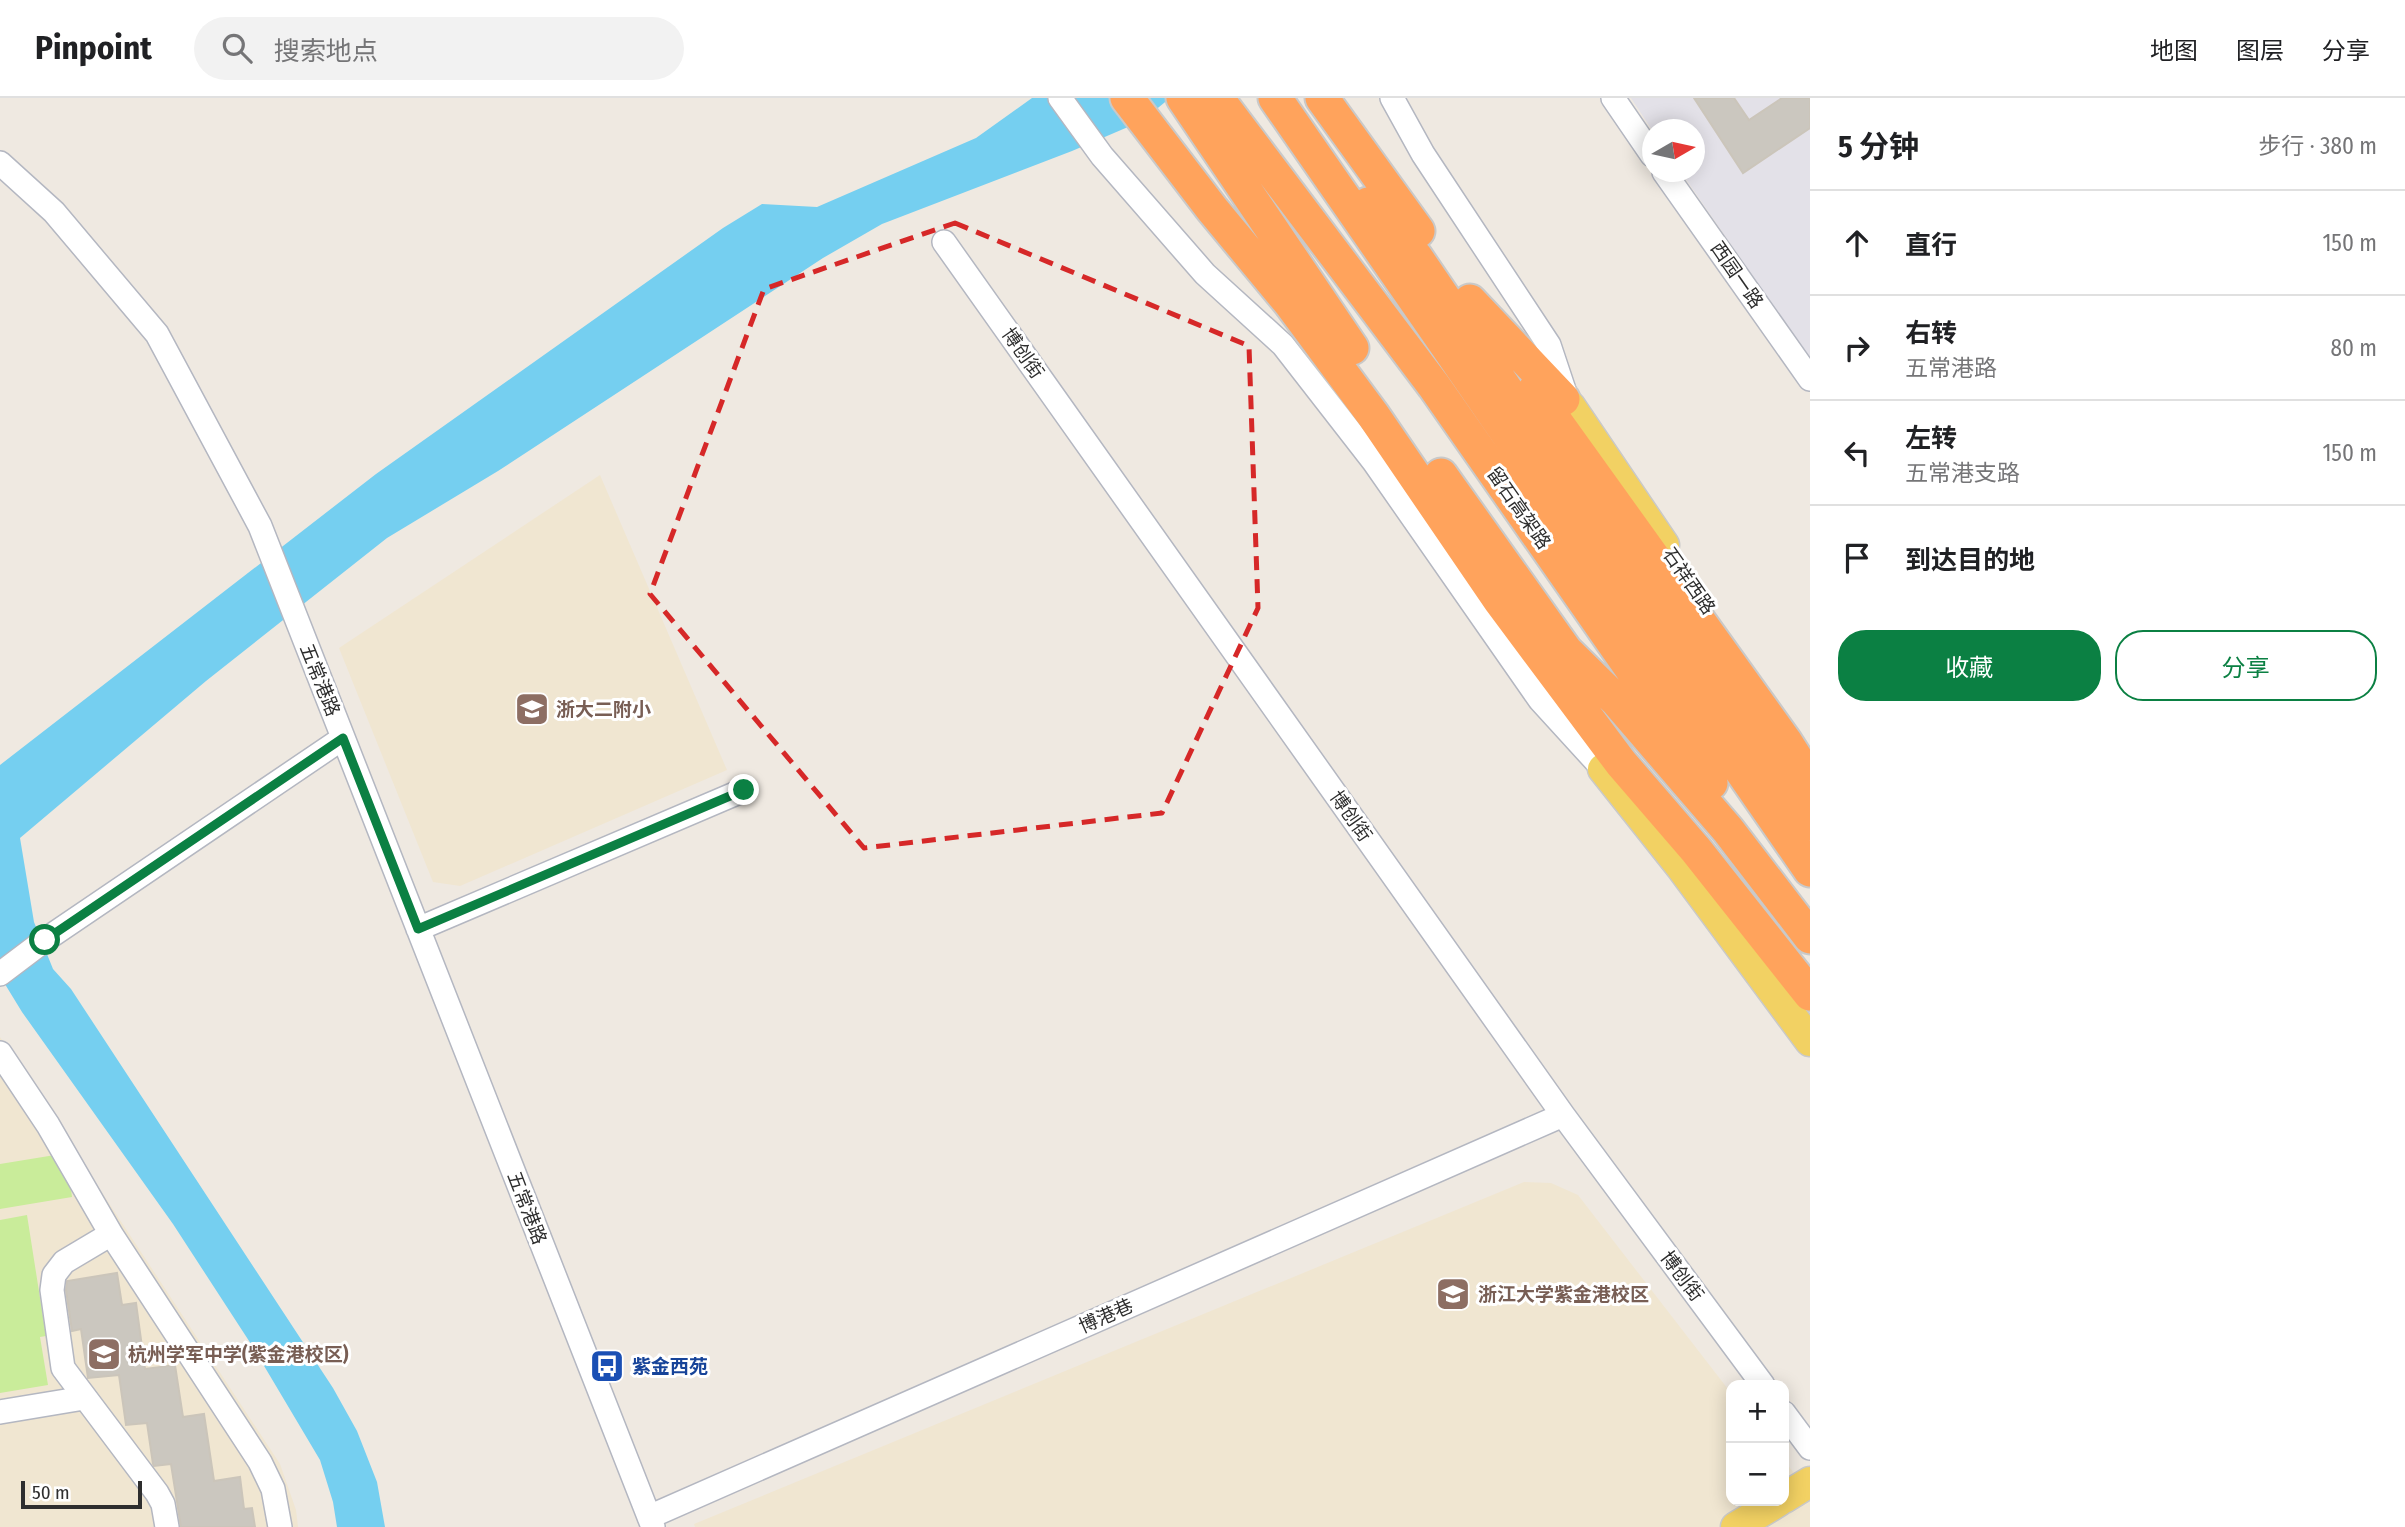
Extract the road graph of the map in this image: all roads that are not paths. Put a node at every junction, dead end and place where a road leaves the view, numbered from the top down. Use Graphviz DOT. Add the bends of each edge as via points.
graph roads {
  1 [pos="1060,98"];
  2 [pos="1127,98"];
  3 [pos="1183,98"];
  4 [pos="1217,98"];
  5 [pos="1275,98"];
  6 [pos="1290,98"];
  7 [pos="1322,98"];
  8 [pos="1392,98"];
  9 [pos="1613,98"];
  10 [pos="1642,139"];
  11 [pos="0,163"];
  12 [pos="1671,182"];
  13 [pos="944,242"];
  14 [pos="1470,301"];
  15 [pos="1810,379"];
  16 [pos="1570,406"];
  17 [pos="1664,596"];
  18 [pos="1500,600"];
  19 [pos="343,738"];
  20 [pos="1810,755"];
  21 [pos="1603,769"];
  22 [pos="1810,780"];
  23 [pos="744,790"];
  24 [pos="1810,824"];
  25 [pos="1810,870"];
  26 [pos="1810,925"];
  27 [pos="418,929"];
  28 [pos="1810,937"];
  29 [pos="0,974"];
  30 [pos="1810,993"];
  31 [pos="1810,1041"];
  32 [pos="0,1053"];
  33 [pos="1563,1115"];
  34 [pos="111,1234"];
  35 [pos="1759,1380"];
  36 [pos="84,1398"];
  37 [pos="0,1412"];
  38 [pos="1789,1420"];
  39 [pos="1810,1448"];
  40 [pos="1810,1482"];
  41 [pos="1789,1495"];
  42 [pos="1771,1506"];
  43 [pos="651,1522"];
  44 [pos="167,1527"];
  45 [pos="279,1527"];
  46 [pos="1736,1527"];
  1 -- 21 [label="street" via="1102,156 1205,274 1283,345 1374,462 1540,701"];
  2 -- 18 [label="highway" via="1365,403"];
  3 -- 28 [label="highway" via="1326,312 1566,651 1617,701 1728,830"];
  4 -- 26 [label="highway, 留石高架路" via="1434,386"];
  5 -- 25 [label="highway, 留石高架路"];
  6 -- 17 [label="highway" via="1352,186 1416,257"];
  7 -- 14 [label="highway"];
  8 -- 16 [label="street" via="1423,154 1549,345"];
  9 -- 10 [label="street"];
  11 -- 19 [label="street, 五常港路" via="54,212 157,334 260,526"];
  12 -- 15 [label="street, 西园一路"];
  13 -- 33 [label="street, 博创街"];
  14 -- 16 [label="highway"];
  14 -- 17 [label="highway"];
  16 -- 20 [label="main road, 石祥西路"];
  17 -- 22 [label="highway" via="1785,741"];
  17 -- 24 [label="highway"];
  18 -- 21 [label="highway"];
  18 -- 30 [label="highway" via="1621,763"];
  19 -- 27 [label="street, 五常港路"];
  19 -- 29 [label="street"];
  21 -- 31 [label="main road"];
  23 -- 27 [label="street"];
  27 -- 43 [label="street, 五常港路"];
  32 -- 34 [label="street"];
  33 -- 35 [label="street, 博创街"];
  33 -- 43 [label="street, 博港巷"];
  34 -- 36 [label="street" via="64,1262 54,1275 63,1368"];
  34 -- 45 [label="street" via="260,1462 274,1489"];
  36 -- 37 [label="street"];
  36 -- 44 [label="street" via="158,1493"];
  38 -- 39 [label="street"];
  40 -- 41 [label="main road"];
  42 -- 46 [label="main road"];
}
